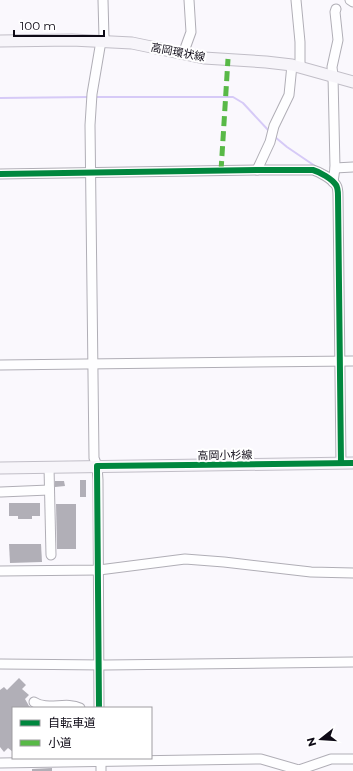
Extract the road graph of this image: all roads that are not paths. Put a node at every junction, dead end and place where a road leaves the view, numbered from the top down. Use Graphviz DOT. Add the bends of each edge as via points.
graph roads {
  1 [pos="103,0"];
  2 [pos="189,0"];
  3 [pos="296,0"];
  4 [pos="350,0"];
  5 [pos="353,2"];
  6 [pos="336,10"];
  7 [pos="0,41"];
  8 [pos="101,41"];
  9 [pos="183,54"];
  10 [pos="296,66"];
  11 [pos="333,76"];
  12 [pos="353,82"];
  13 [pos="353,167"];
  14 [pos="334,168"];
  15 [pos="257,170"];
  16 [pos="91,173"];
  17 [pos="0,174"];
  18 [pos="331,180"];
  19 [pos="340,360"];
  20 [pos="352,361"];
  21 [pos="93,364"];
  22 [pos="0,366"];
  23 [pos="341,463"];
  24 [pos="353,463"];
  25 [pos="97,466"];
  26 [pos="49,467"];
  27 [pos="0,468"];
  28 [pos="49,490"];
  29 [pos="1,492"];
  30 [pos="51,555"];
  31 [pos="99,570"];
  32 [pos="0,571"];
  33 [pos="353,573"];
  34 [pos="353,662"];
  35 [pos="0,664"];
  36 [pos="99,664"];
  37 [pos="34,702"];
  38 [pos="77,707"];
  39 [pos="99,707"];
  40 [pos="101,759"];
  41 [pos="353,759"];
  42 [pos="0,762"];
  43 [pos="101,771"];
  1 -- 8 [label="street" via="104,38"];
  2 -- 9 [label="street" via="191,32"];
  3 -- 10 [label="street" via="300,42"];
  4 -- 5 [label="street"];
  6 -- 11 [label="street" via="338,40 332,68"];
  7 -- 8 [label="main road, 高岡環状線"];
  8 -- 9 [label="main road, 高岡環状線" via="132,43"];
  8 -- 16 [label="street" via="92,94"];
  9 -- 10 [label="main road, 高岡環状線"];
  10 -- 11 [label="main road, 高岡環状線"];
  10 -- 15 [label="street" via="289,95"];
  11 -- 12 [label="main road, 高岡環状線"];
  11 -- 14 [label="street"];
  13 -- 14 [label="street"];
  14 -- 18 [label="street"];
  15 -- 16 [label="street"];
  15 -- 18 [label="street" via="313,170"];
  16 -- 17 [label="street"];
  16 -- 21 [label="street"];
  18 -- 19 [label="street" via="337,187 338,196"];
  19 -- 20 [label="street"];
  19 -- 21 [label="street"];
  19 -- 23 [label="street"];
  21 -- 22 [label="street"];
  21 -- 25 [label="street" via="94,458"];
  23 -- 24 [label="main road, 高岡小杉線"];
  23 -- 25 [label="main road, 高岡小杉線"];
  25 -- 26 [label="main road, 高岡小杉線"];
  25 -- 31 [label="street"];
  26 -- 27 [label="main road, 高岡小杉線"];
  26 -- 28 [label="street"];
  28 -- 29 [label="street"];
  28 -- 30 [label="street"];
  31 -- 32 [label="street"];
  31 -- 33 [label="street" via="185,559 311,572"];
  31 -- 36 [label="street"];
  34 -- 36 [label="street"];
  35 -- 36 [label="street"];
  36 -- 39 [label="street"];
  37 -- 38 [label="street" via="39,705"];
  40 -- 41 [label="street" via="261,759 299,770 331,759"];
  40 -- 42 [label="street"];
  40 -- 43 [label="street"];
}
